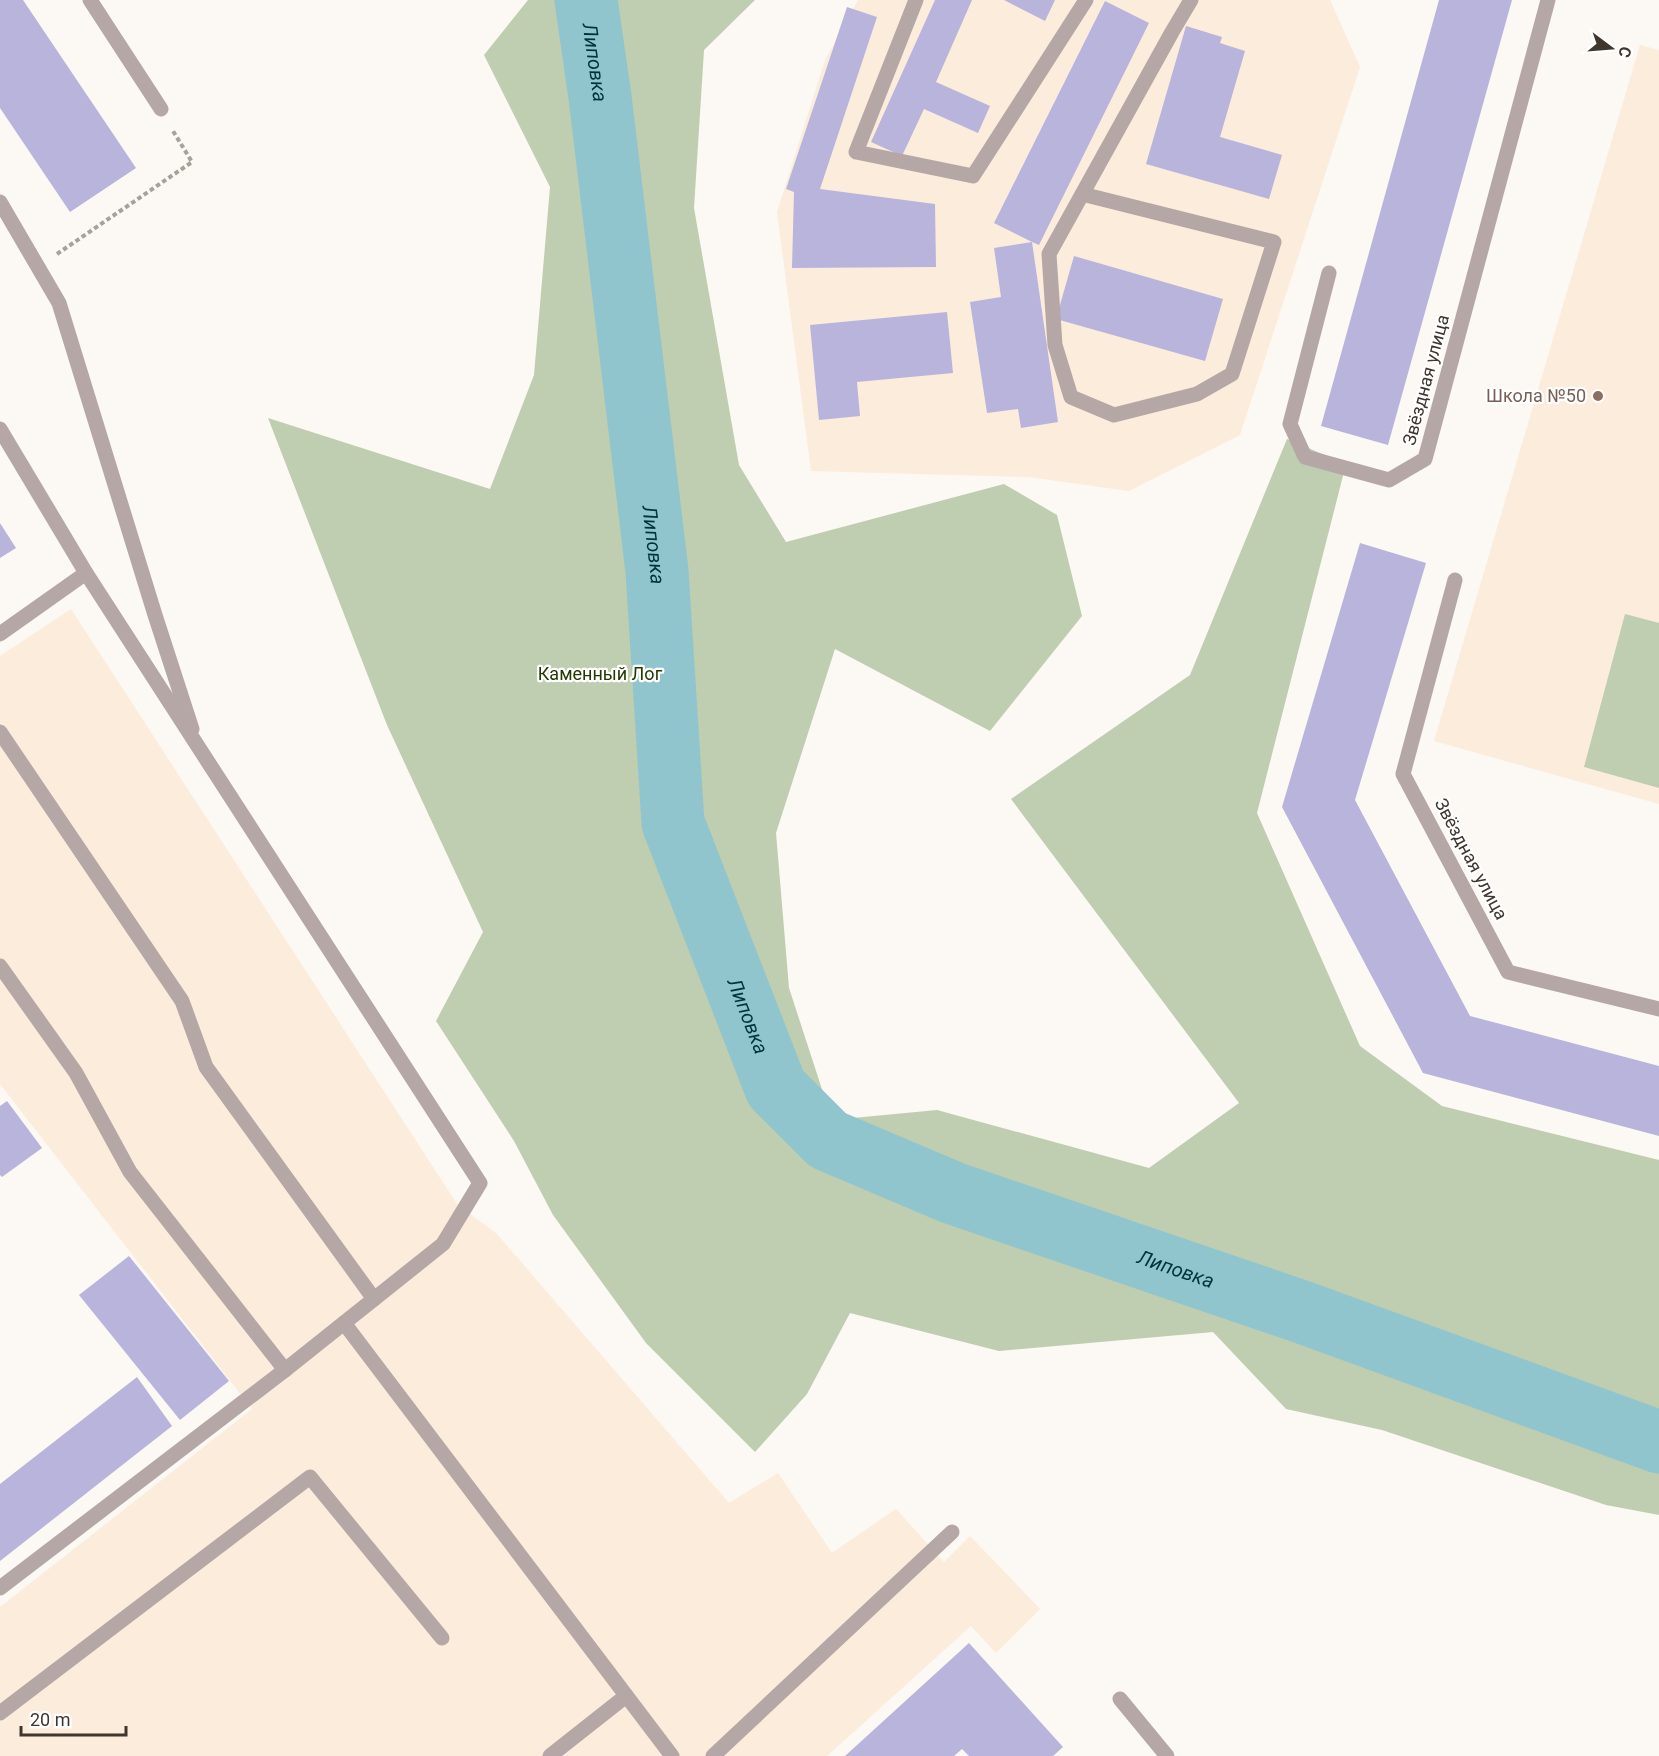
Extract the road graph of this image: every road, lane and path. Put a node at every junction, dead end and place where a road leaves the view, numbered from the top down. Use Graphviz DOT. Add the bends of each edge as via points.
graph roads {
  1 [pos="90,0"];
  2 [pos="916,0"];
  3 [pos="1086,0"];
  4 [pos="1191,0"];
  5 [pos="1548,0"];
  6 [pos="161,109"];
  7 [pos="1082,194"];
  8 [pos="0,202"];
  9 [pos="38,267"];
  10 [pos="1329,273"];
  11 [pos="0,429"];
  12 [pos="86,573"];
  13 [pos="1455,580"];
  14 [pos="0,634"];
  15 [pos="0,732"];
  16 [pos="199,750"];
  17 [pos="0,966"];
  18 [pos="1659,1009"];
  19 [pos="374,1299"];
  20 [pos="344,1323"];
  21 [pos="285,1370"];
  22 [pos="952,1532"];
  23 [pos="0,1588"];
  24 [pos="442,1638"];
  25 [pos="626,1696"];
  26 [pos="1120,1699"];
  27 [pos="0,1713"];
  28 [pos="550,1756"];
  29 [pos="672,1756"];
  30 [pos="713,1756"];
  31 [pos="1167,1756"];
  1 -- 6 [label="street"];
  2 -- 3 [label="street" via="856,152 973,176"];
  4 -- 7 [label="street"];
  5 -- 10 [label="street, Звёздная улица" via="1425,459 1389,480 1305,457 1290,424"];
  6 -- 9 [label="path" via="192,162"];
  7 -- 7 [label="street" via="1049,254 1055,345 1071,397 1114,415 1197,394 1232,374 1274,242"];
  8 -- 9 [label="street"];
  9 -- 16 [label="street" via="58,303"];
  11 -- 12 [label="street"];
  12 -- 14 [label="street"];
  12 -- 16 [label="street"];
  13 -- 18 [label="street, Звёздная улица" via="1403,774 1508,972"];
  15 -- 19 [label="street" via="182,1000 206,1067"];
  16 -- 19 [label="street" via="480,1183 443,1244"];
  17 -- 21 [label="street" via="76,1073 130,1173"];
  19 -- 20 [label="street"];
  20 -- 21 [label="street"];
  20 -- 25 [label="street"];
  21 -- 23 [label="street"];
  22 -- 30 [label="street"];
  24 -- 27 [label="street" via="310,1477"];
  25 -- 28 [label="street"];
  25 -- 29 [label="street"];
  26 -- 31 [label="street"];
}
